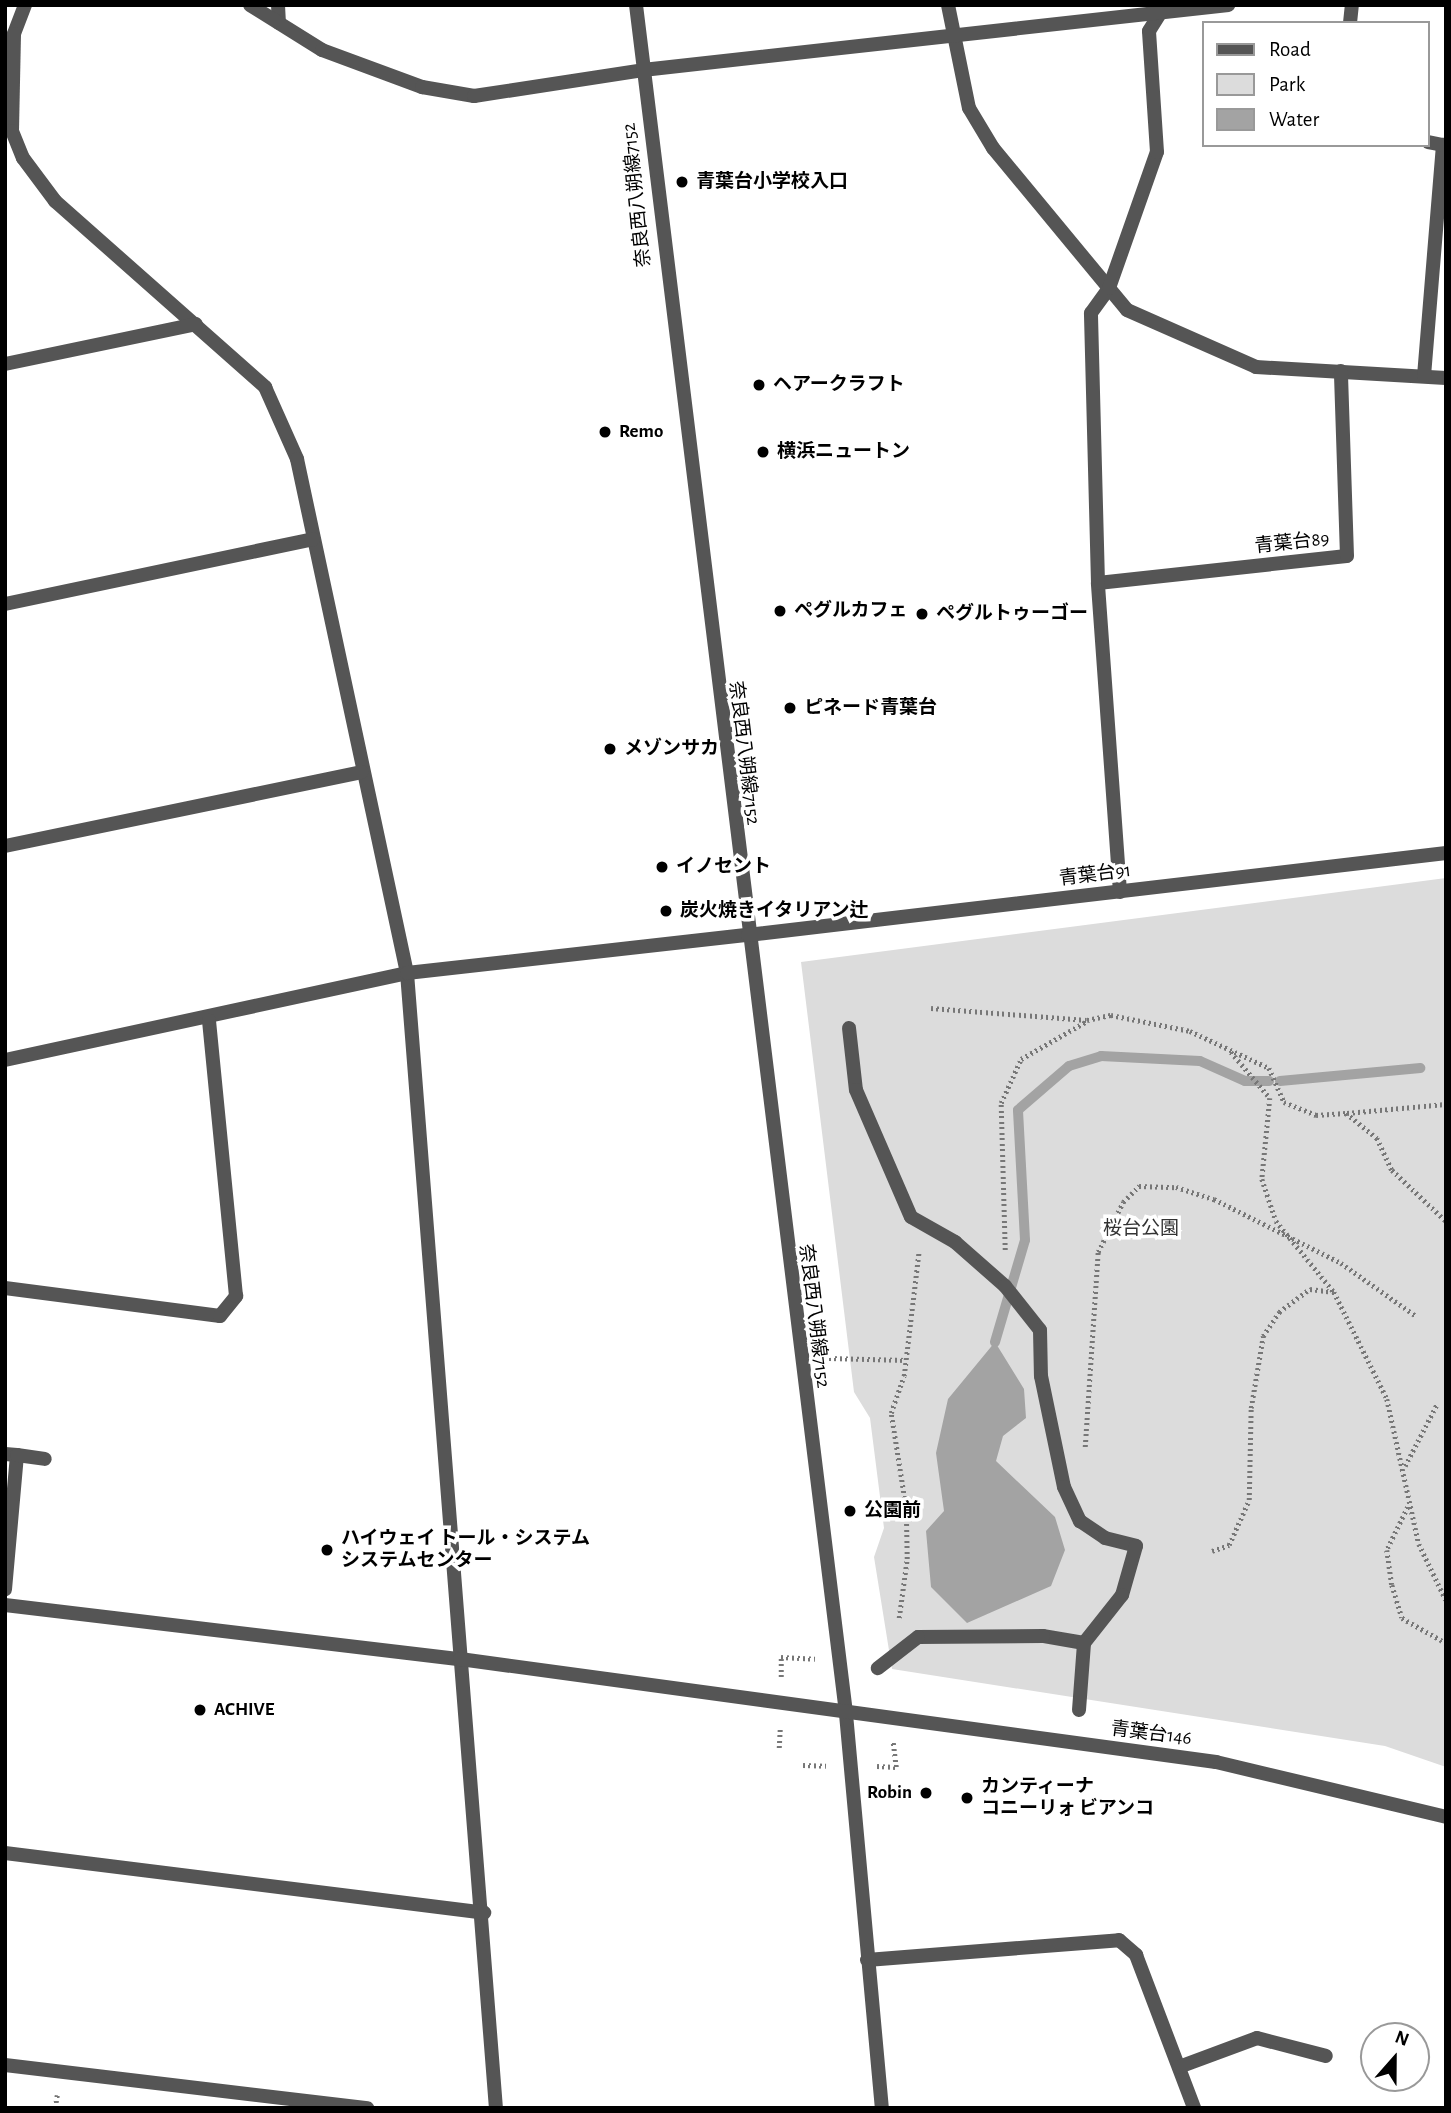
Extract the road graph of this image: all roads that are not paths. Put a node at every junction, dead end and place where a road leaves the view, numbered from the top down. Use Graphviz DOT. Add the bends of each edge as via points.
graph roads {
  1 [pos="25,5"];
  2 [pos="250,5"];
  3 [pos="278,5"];
  4 [pos="636,5"];
  5 [pos="948,5"];
  6 [pos="1227,5"];
  7 [pos="1165,7"];
  8 [pos="279,23"];
  9 [pos="952,37"];
  10 [pos="643,70"];
  11 [pos="9,131"];
  12 [pos="1430,142"];
  13 [pos="1109,288"];
  14 [pos="195,324"];
  15 [pos="5,364"];
  16 [pos="1341,371"];
  17 [pos="1424,376"];
  18 [pos="1446,378"];
  19 [pos="313,539"];
  20 [pos="1098,583"];
  21 [pos="5,604"];
  22 [pos="362,772"];
  23 [pos="5,846"];
  24 [pos="1446,853"];
  25 [pos="1120,892"];
  26 [pos="748,935"];
  27 [pos="407,973"];
  28 [pos="209,1020"];
  29 [pos="849,1028"];
  30 [pos="5,1060"];
  31 [pos="5,1288"];
  32 [pos="11,1454"];
  33 [pos="45,1459"];
  34 [pos="5,1589"];
  35 [pos="5,1605"];
  36 [pos="1084,1643"];
  37 [pos="460,1659"];
  38 [pos="882,1666"];
  39 [pos="1079,1710"];
  40 [pos="846,1714"];
  41 [pos="1446,1818"];
  42 [pos="5,1853"];
  43 [pos="484,1913"];
  44 [pos="867,1960"];
  45 [pos="1326,2056"];
  46 [pos="5,2065"];
  47 [pos="1179,2067"];
  48 [pos="367,2108"];
  49 [pos="496,2108"];
  50 [pos="882,2108"];
  51 [pos="1194,2108"];
  1 -- 11 [label="street" via="14,34"];
  2 -- 8 [label="street"];
  3 -- 8 [label="street"];
  4 -- 10 [label="street, 奈良西八朔線7152"];
  5 -- 9 [label="street"];
  6 -- 7 [label="street"];
  7 -- 9 [label="street"];
  7 -- 13 [label="street" via="1149,31 1157,152"];
  8 -- 10 [label="street" via="322,50 474,96"];
  9 -- 10 [label="street"];
  9 -- 13 [label="street" via="969,108 993,148"];
  10 -- 26 [label="street, 奈良西八朔線7152"];
  11 -- 14 [label="street" via="55,201"];
  12 -- 17 [label="street" via="1443,145"];
  13 -- 16 [label="street" via="1127,310 1256,367"];
  13 -- 20 [label="street" via="1091,313"];
  14 -- 15 [label="street"];
  14 -- 19 [label="street" via="265,387 297,459"];
  16 -- 17 [label="street"];
  16 -- 20 [label="street, 青葉台89" via="1347,556"];
  17 -- 18 [label="street"];
  19 -- 21 [label="street"];
  19 -- 22 [label="street"];
  20 -- 25 [label="street"];
  22 -- 23 [label="street"];
  22 -- 27 [label="street"];
  24 -- 25 [label="street, 青葉台91"];
  25 -- 26 [label="street, 青葉台91"];
  26 -- 27 [label="street, 青葉台91"];
  26 -- 40 [label="street, 奈良西八朔線7152"];
  27 -- 28 [label="street, 青葉台91"];
  27 -- 37 [label="street"];
  28 -- 30 [label="street, 青葉台91"];
  28 -- 31 [label="street" via="236,1296 220,1316"];
  29 -- 36 [label="street" via="856,1090 911,1217 955,1242 1005,1286 1040,1329 1041,1376 1062,1474 1080,1521 1105,1538 1136,1546 1122,1595"];
  32 -- 33 [label="street"];
  32 -- 34 [label="street"];
  35 -- 37 [label="street, 青葉台146"];
  36 -- 38 [label="street" via="1043,1636 918,1637"];
  36 -- 39 [label="street"];
  37 -- 40 [label="street, 青葉台146"];
  37 -- 43 [label="street"];
  40 -- 41 [label="street, 青葉台146" via="1216,1762"];
  40 -- 44 [label="street, 奈良西八朔線7152"];
  42 -- 43 [label="street"];
  43 -- 49 [label="street"];
  44 -- 47 [label="street" via="1119,1940 1136,1955"];
  44 -- 50 [label="street, 奈良西八朔線7152"];
  45 -- 47 [label="street" via="1257,2038"];
  46 -- 48 [label="street"];
  47 -- 51 [label="street"];
}
